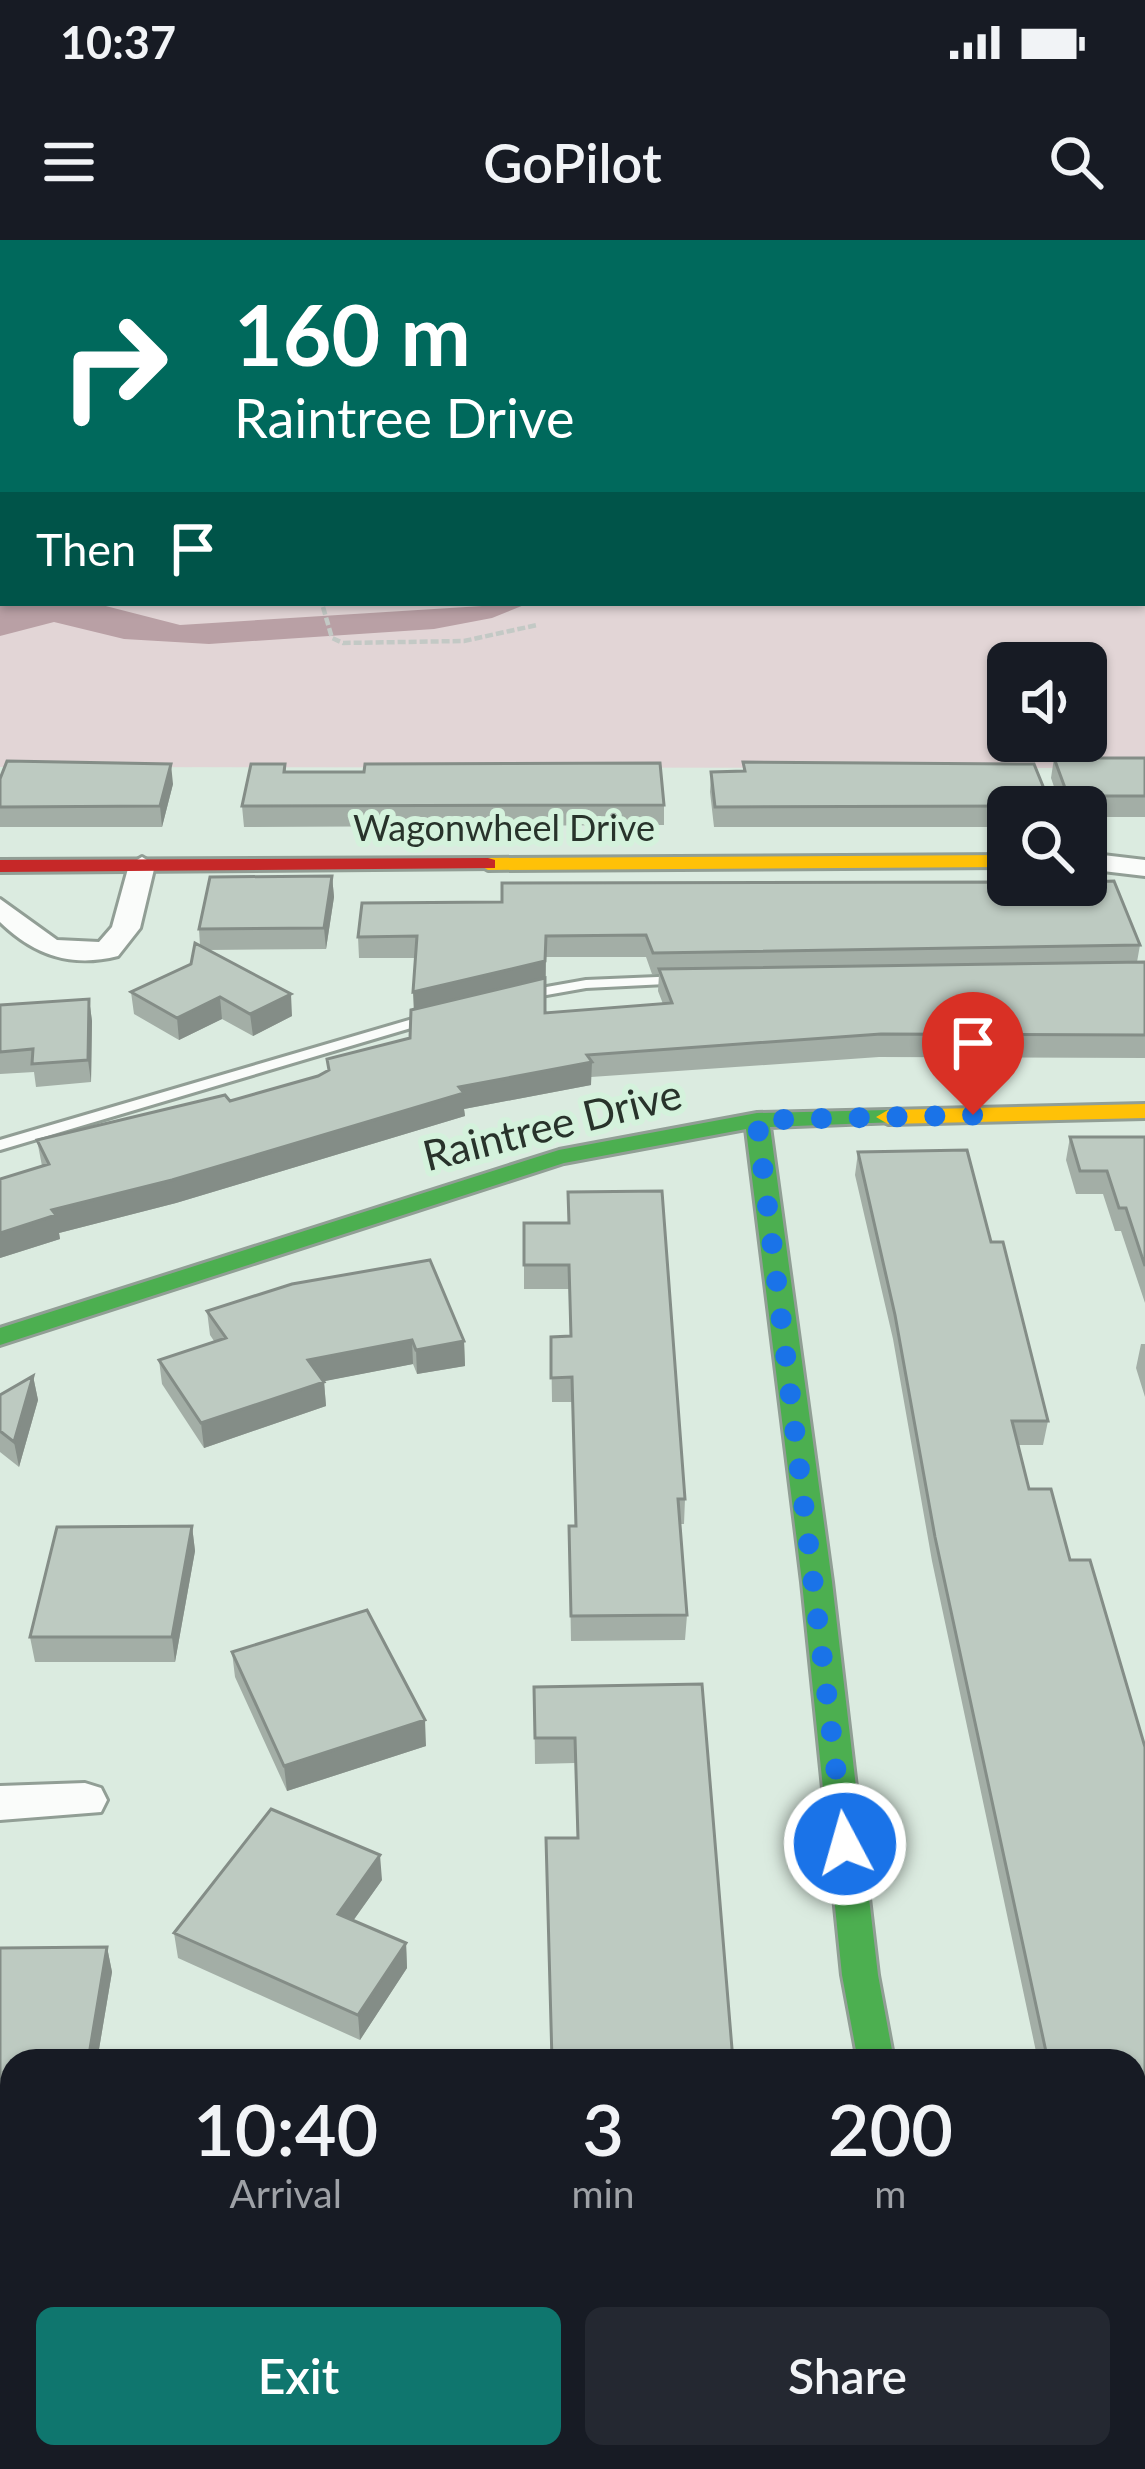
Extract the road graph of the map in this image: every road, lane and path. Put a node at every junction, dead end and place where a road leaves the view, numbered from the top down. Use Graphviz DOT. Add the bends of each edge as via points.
graph roads {
  1 [pos="323,607"];
  2 [pos="537,625"];
  3 [pos="987,861"];
  4 [pos="1107,863"];
  5 [pos="142,865"];
  6 [pos="0,866"];
  7 [pos="1145,868"];
  8 [pos="0,907"];
  9 [pos="696,980"];
  10 [pos="508,998"];
  11 [pos="445,1014"];
  12 [pos="1145,1111"];
  13 [pos="757,1120"];
  14 [pos="0,1145"];
  15 [pos="0,1337"];
  16 [pos="85,1800"];
  17 [pos="0,1803"];
  18 [pos="874,2049"];
  1 -- 2 [label="path" via="332,638 343,644 486,638"];
  3 -- 5 [label="street, Wagonwheel Drive"];
  4 -- 7 [label="street"];
  5 -- 6 [label="street, Wagonwheel Drive"];
  5 -- 8 [label="street" via="126,928 108,950 70,955 39,946"];
  9 -- 10 [label="lane"];
  11 -- 14 [label="lane"];
  12 -- 13 [label="street, Raintree Drive"];
  13 -- 15 [label="street, Raintree Drive" via="504,1172"];
  13 -- 18 [label="street"];
  16 -- 17 [label="street"];
}
